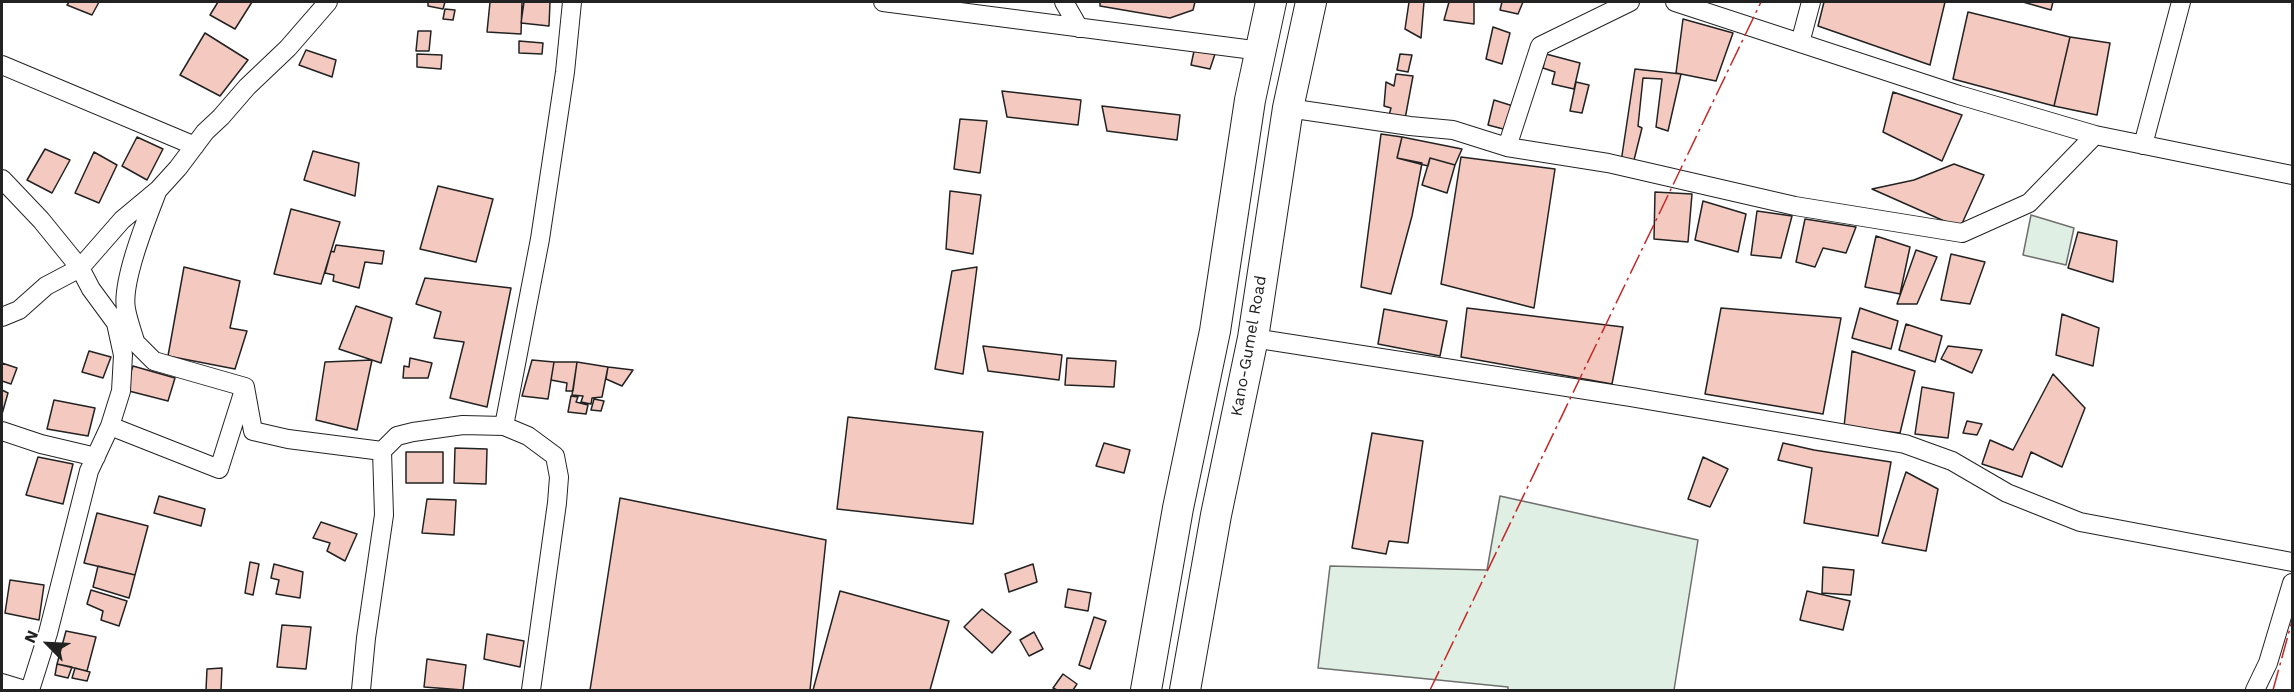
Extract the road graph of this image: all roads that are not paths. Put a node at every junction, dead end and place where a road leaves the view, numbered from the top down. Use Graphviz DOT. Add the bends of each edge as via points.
graph roads {
  1 [pos="328,2"];
  2 [pos="572,2"];
  3 [pos="883,2"];
  4 [pos="1064,2"];
  5 [pos="1271,2"];
  6 [pos="1311,2"];
  7 [pos="1630,2"];
  8 [pos="1675,2"];
  9 [pos="1811,2"];
  10 [pos="2181,2"];
  11 [pos="1079,28"];
  12 [pos="1800,43"];
  13 [pos="1261,51"];
  14 [pos="2,65"];
  15 [pos="1288,108"];
  16 [pos="2095,135"];
  17 [pos="2143,144"];
  18 [pos="195,146"];
  19 [pos="1507,147"];
  20 [pos="2292,175"];
  21 [pos="2,179"];
  22 [pos="158,190"];
  23 [pos="80,268"];
  24 [pos="2,317"];
  25 [pos="116,323"];
  26 [pos="1253,338"];
  27 [pos="135,342"];
  28 [pos="245,387"];
  29 [pos="110,426"];
  30 [pos="504,426"];
  31 [pos="2,431"];
  32 [pos="382,451"];
  33 [pos="96,457"];
  34 [pos="2292,562"];
  35 [pos="2292,583"];
  36 [pos="2,683"];
  37 [pos="25,690"];
  38 [pos="30,690"];
  39 [pos="361,690"];
  40 [pos="531,690"];
  41 [pos="1146,690"];
  42 [pos="1185,690"];
  43 [pos="2255,690"];
  1 -- 18 [label="street"];
  2 -- 30 [label="street" via="540,239"];
  3 -- 11 [label="street"];
  4 -- 11 [label="street"];
  5 -- 13 [label="main road"];
  6 -- 15 [label="main road, Kano-Gumel Road"];
  7 -- 19 [label="street" via="1540,46"];
  8 -- 12 [label="street"];
  9 -- 12 [label="street"];
  10 -- 17 [label="street"];
  11 -- 13 [label="street"];
  12 -- 16 [label="street"];
  13 -- 41 [label="main road" via="1215,331"];
  14 -- 18 [label="street"];
  15 -- 19 [label="street" via="1454,130"];
  15 -- 26 [label="main road, Kano-Gumel Road"];
  16 -- 17 [label="street"];
  16 -- 19 [label="street" via="2029,203 1962,233 1795,206 1608,164"];
  17 -- 20 [label="street"];
  18 -- 22 [label="street"];
  21 -- 23 [label="street"];
  22 -- 23 [label="street" via="122,220"];
  22 -- 27 [label="street" via="140,235 128,282 125,307"];
  23 -- 24 [label="street" via="46,286 20,310"];
  23 -- 25 [label="street"];
  25 -- 27 [label="street"];
  25 -- 29 [label="street" via="123,355 121,391"];
  26 -- 34 [label="street" via="1905,444 1952,461 2007,493 2080,522"];
  26 -- 42 [label="main road, Kano-Gumel Road"];
  27 -- 28 [label="street" via="154,361"];
  28 -- 29 [label="street" via="219,469"];
  28 -- 32 [label="street" via="253,431"];
  29 -- 33 [label="street"];
  30 -- 32 [label="street" via="463,425 413,432 397,436"];
  30 -- 40 [label="street" via="528,436 555,456 559,477"];
  31 -- 33 [label="street"];
  32 -- 39 [label="street" via="384,515"];
  33 -- 38 [label="street"];
  35 -- 43 [label="street" via="2268,663"];
  36 -- 37 [label="street"];
}
